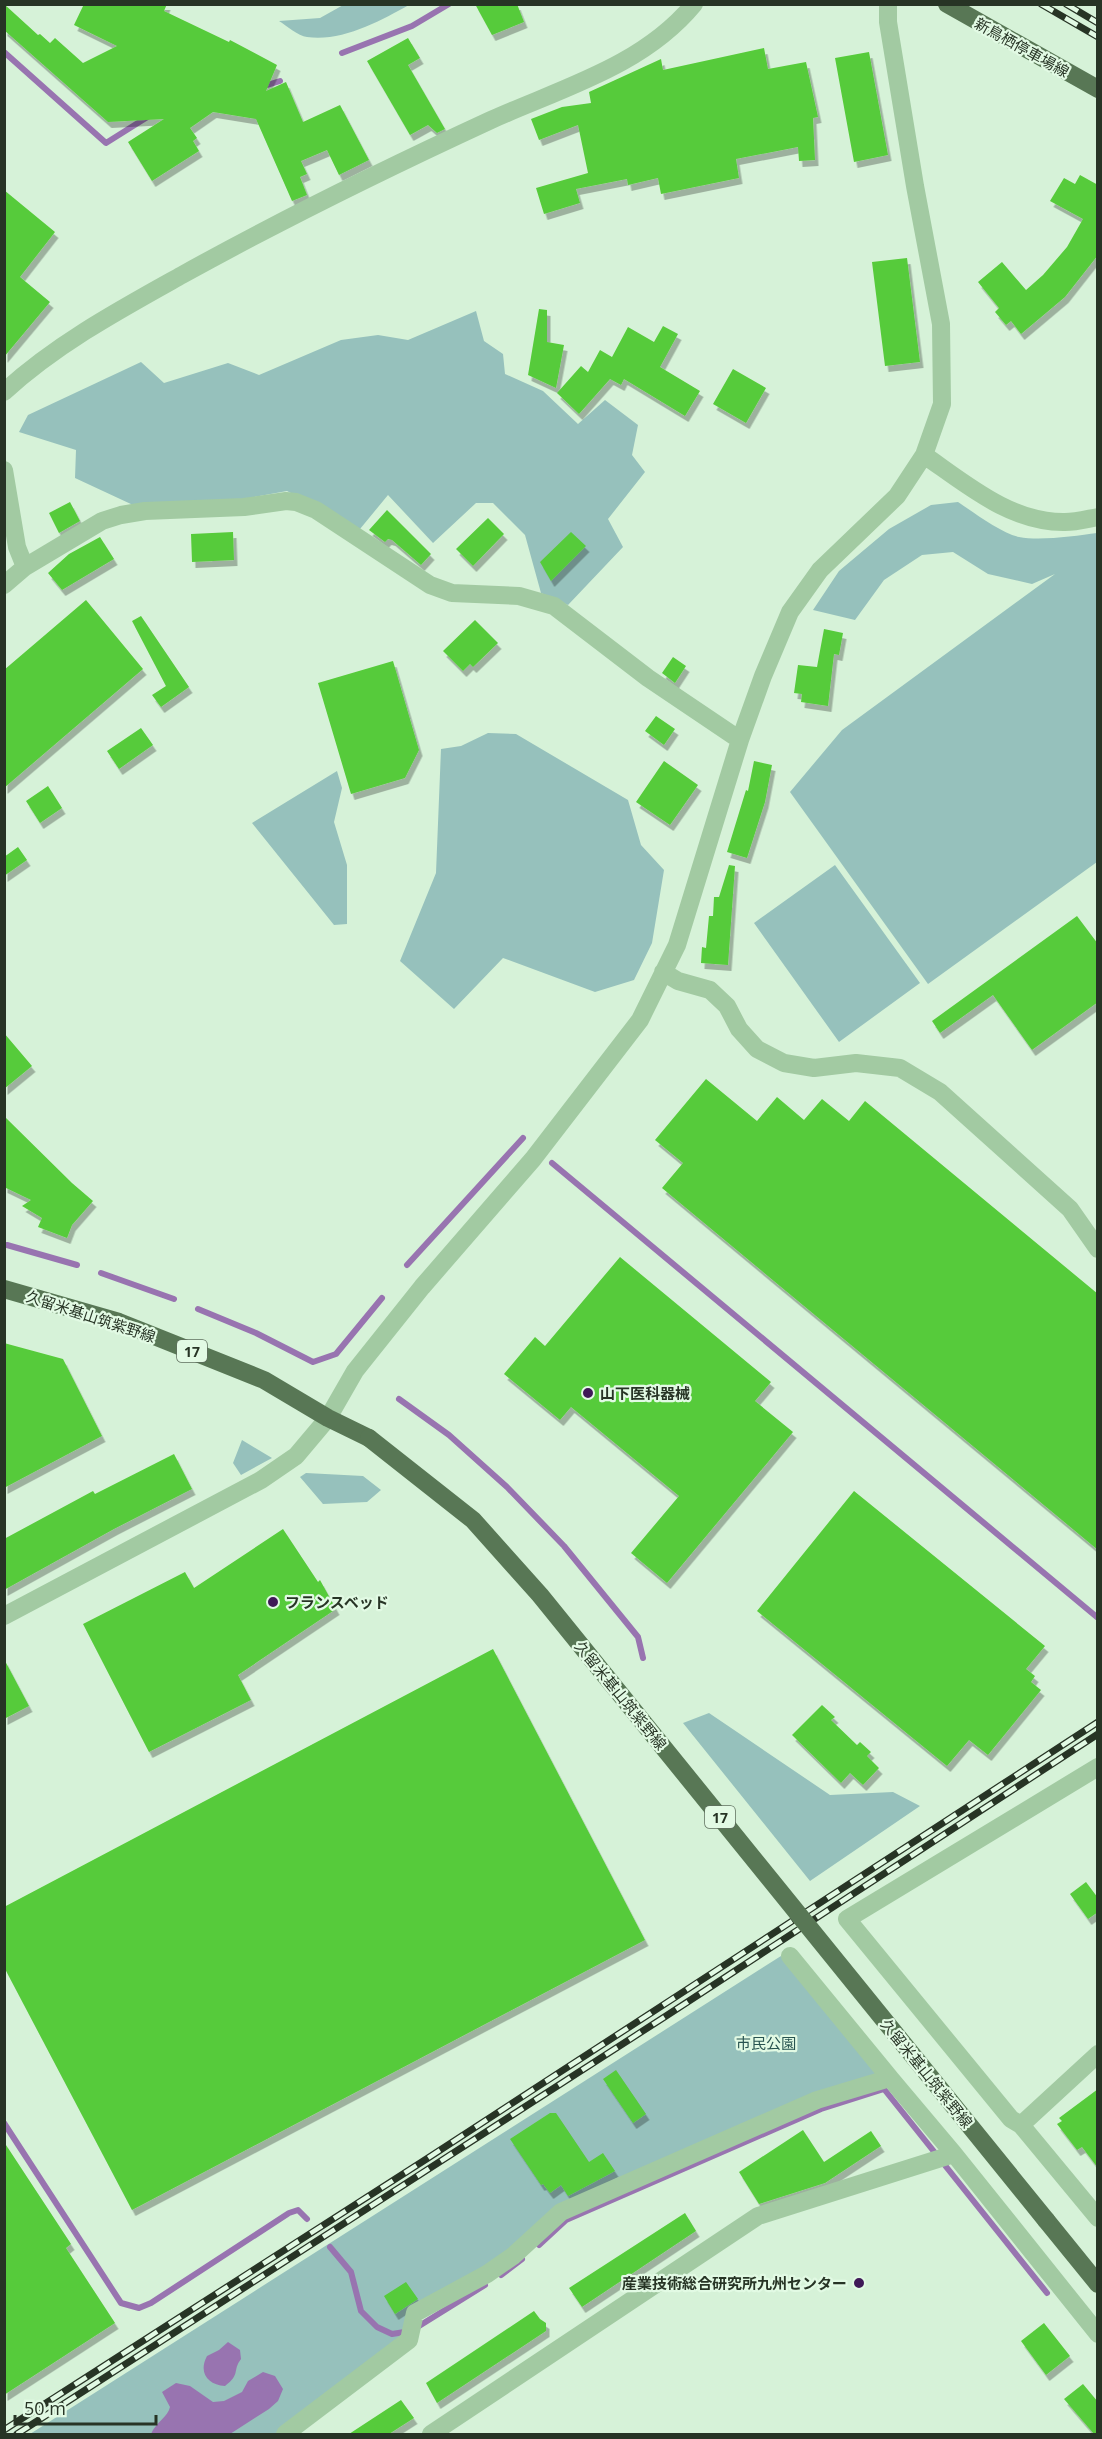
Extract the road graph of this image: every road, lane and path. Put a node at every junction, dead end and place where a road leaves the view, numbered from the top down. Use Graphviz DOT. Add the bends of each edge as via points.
graph roads {
  1 [pos="694,4"];
  2 [pos="888,4"];
  3 [pos="947,4"];
  4 [pos="1098,89"];
  5 [pos="4,392"];
  6 [pos="924,456"];
  7 [pos="4,470"];
  8 [pos="1098,517"];
  9 [pos="25,567"];
  10 [pos="4,585"];
  11 [pos="740,740"];
  12 [pos="663,972"];
  13 [pos="1098,1250"];
  14 [pos="4,1289"];
  15 [pos="328,1418"];
  16 [pos="4,1616"];
  17 [pos="1098,1767"];
  18 [pos="790,1956"];
  19 [pos="1098,2054"];
  20 [pos="890,2078"];
  21 [pos="1021,2125"];
  22 [pos="954,2154"];
  23 [pos="1098,2218"];
  24 [pos="1098,2284"];
  25 [pos="1098,2334"];
  26 [pos="285,2434"];
  27 [pos="430,2434"];
  1 -- 5 [label="street" via="677,25 631,58 301,211 209,260 50,355"];
  2 -- 6 [label="street" via="915,186 941,324 942,404"];
  3 -- 4 [label="main road, 新鳥栖停車場線"];
  6 -- 8 [label="street" via="1003,508 1040,520 1065,522"];
  6 -- 11 [label="street" via="897,496 820,570 790,612"];
  7 -- 9 [label="street" via="17,547"];
  9 -- 10 [label="street"];
  9 -- 11 [label="street" via="102,521 121,515 297,502 316,510 430,585 452,593 519,596 554,606 648,678"];
  11 -- 12 [label="street" via="676,945"];
  12 -- 13 [label="street" via="678,981 710,990 727,1006 739,1029 758,1049 784,1063 814,1068 856,1063 900,1068 940,1092 1070,1209"];
  12 -- 15 [label="street" via="640,1020 533,1159 355,1371"];
  14 -- 15 [label="main road, 久留米基山筑紫野線 / 17" via="119,1322 264,1380"];
  15 -- 16 [label="street" via="296,1456 261,1480"];
  15 -- 24 [label="main road, 久留米基山筑紫野線 / 17, bridge" via="369,1438 473,1520 540,1595"];
  17 -- 21 [label="street" via="847,1918 1011,2119"];
  18 -- 20 [label="street"];
  19 -- 21 [label="street"];
  20 -- 22 [label="street"];
  20 -- 26 [label="street" via="817,2100 561,2212 487,2274 415,2313 409,2340"];
  21 -- 23 [label="street"];
  22 -- 25 [label="street"];
  22 -- 27 [label="street" via="758,2216"];
}
